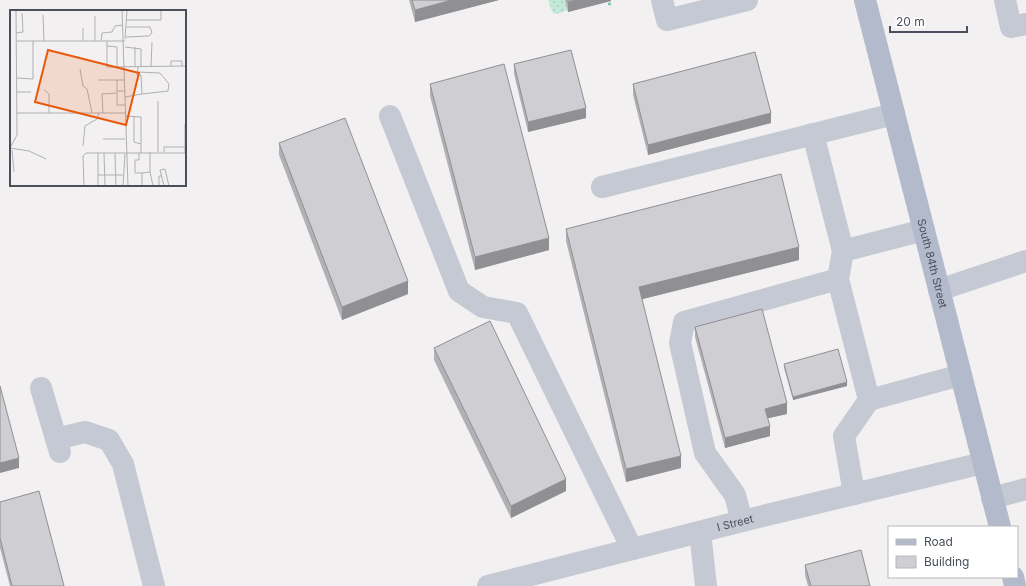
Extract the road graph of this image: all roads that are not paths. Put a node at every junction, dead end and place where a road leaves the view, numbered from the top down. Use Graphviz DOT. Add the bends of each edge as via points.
graph roads {
  1 [pos="662,0"];
  2 [pos="747,0"];
  3 [pos="865,0"];
  4 [pos="1005,0"];
  5 [pos="1026,24"];
  6 [pos="894,114"];
  7 [pos="390,116"];
  8 [pos="813,134"];
  9 [pos="602,187"];
  10 [pos="924,230"];
  11 [pos="843,251"];
  12 [pos="1026,261"];
  13 [pos="838,279"];
  14 [pos="939,290"];
  15 [pos="961,376"];
  16 [pos="41,388"];
  17 [pos="869,400"];
  18 [pos="983,463"];
  19 [pos="1026,489"];
  20 [pos="854,494"];
  21 [pos="992,498"];
  22 [pos="742,521"];
  23 [pos="1000,526"];
  24 [pos="700,532"];
  25 [pos="632,549"];
  26 [pos="154,586"];
  27 [pos="488,586"];
  28 [pos="706,586"];
  1 -- 2 [label="street" via="667,20"];
  3 -- 6 [label="main road, South 84th Street"];
  4 -- 5 [label="street" via="1011,27"];
  6 -- 8 [label="street"];
  6 -- 10 [label="main road, South 84th Street"];
  7 -- 25 [label="street" via="459,291 483,307 517,314"];
  8 -- 9 [label="street"];
  8 -- 11 [label="street"];
  10 -- 11 [label="street"];
  10 -- 14 [label="main road, South 84th Street"];
  11 -- 13 [label="street"];
  12 -- 14 [label="street"];
  13 -- 17 [label="street"];
  13 -- 22 [label="street" via="684,322 680,343 705,453 735,495"];
  14 -- 15 [label="main road, South 84th Street"];
  15 -- 17 [label="street"];
  15 -- 18 [label="main road, South 84th Street"];
  16 -- 26 [label="street" via="58,446 85,432 109,440 123,464"];
  17 -- 20 [label="street" via="844,436"];
  18 -- 20 [label="street, I Street"];
  18 -- 21 [label="main road, South 84th Street"];
  19 -- 21 [label="street"];
  20 -- 22 [label="street, I Street"];
  21 -- 23 [label="main road, South 84th Street"];
  22 -- 24 [label="street, I Street"];
  24 -- 25 [label="street, I Street"];
  24 -- 28 [label="street"];
  25 -- 27 [label="street, I Street"];
}
